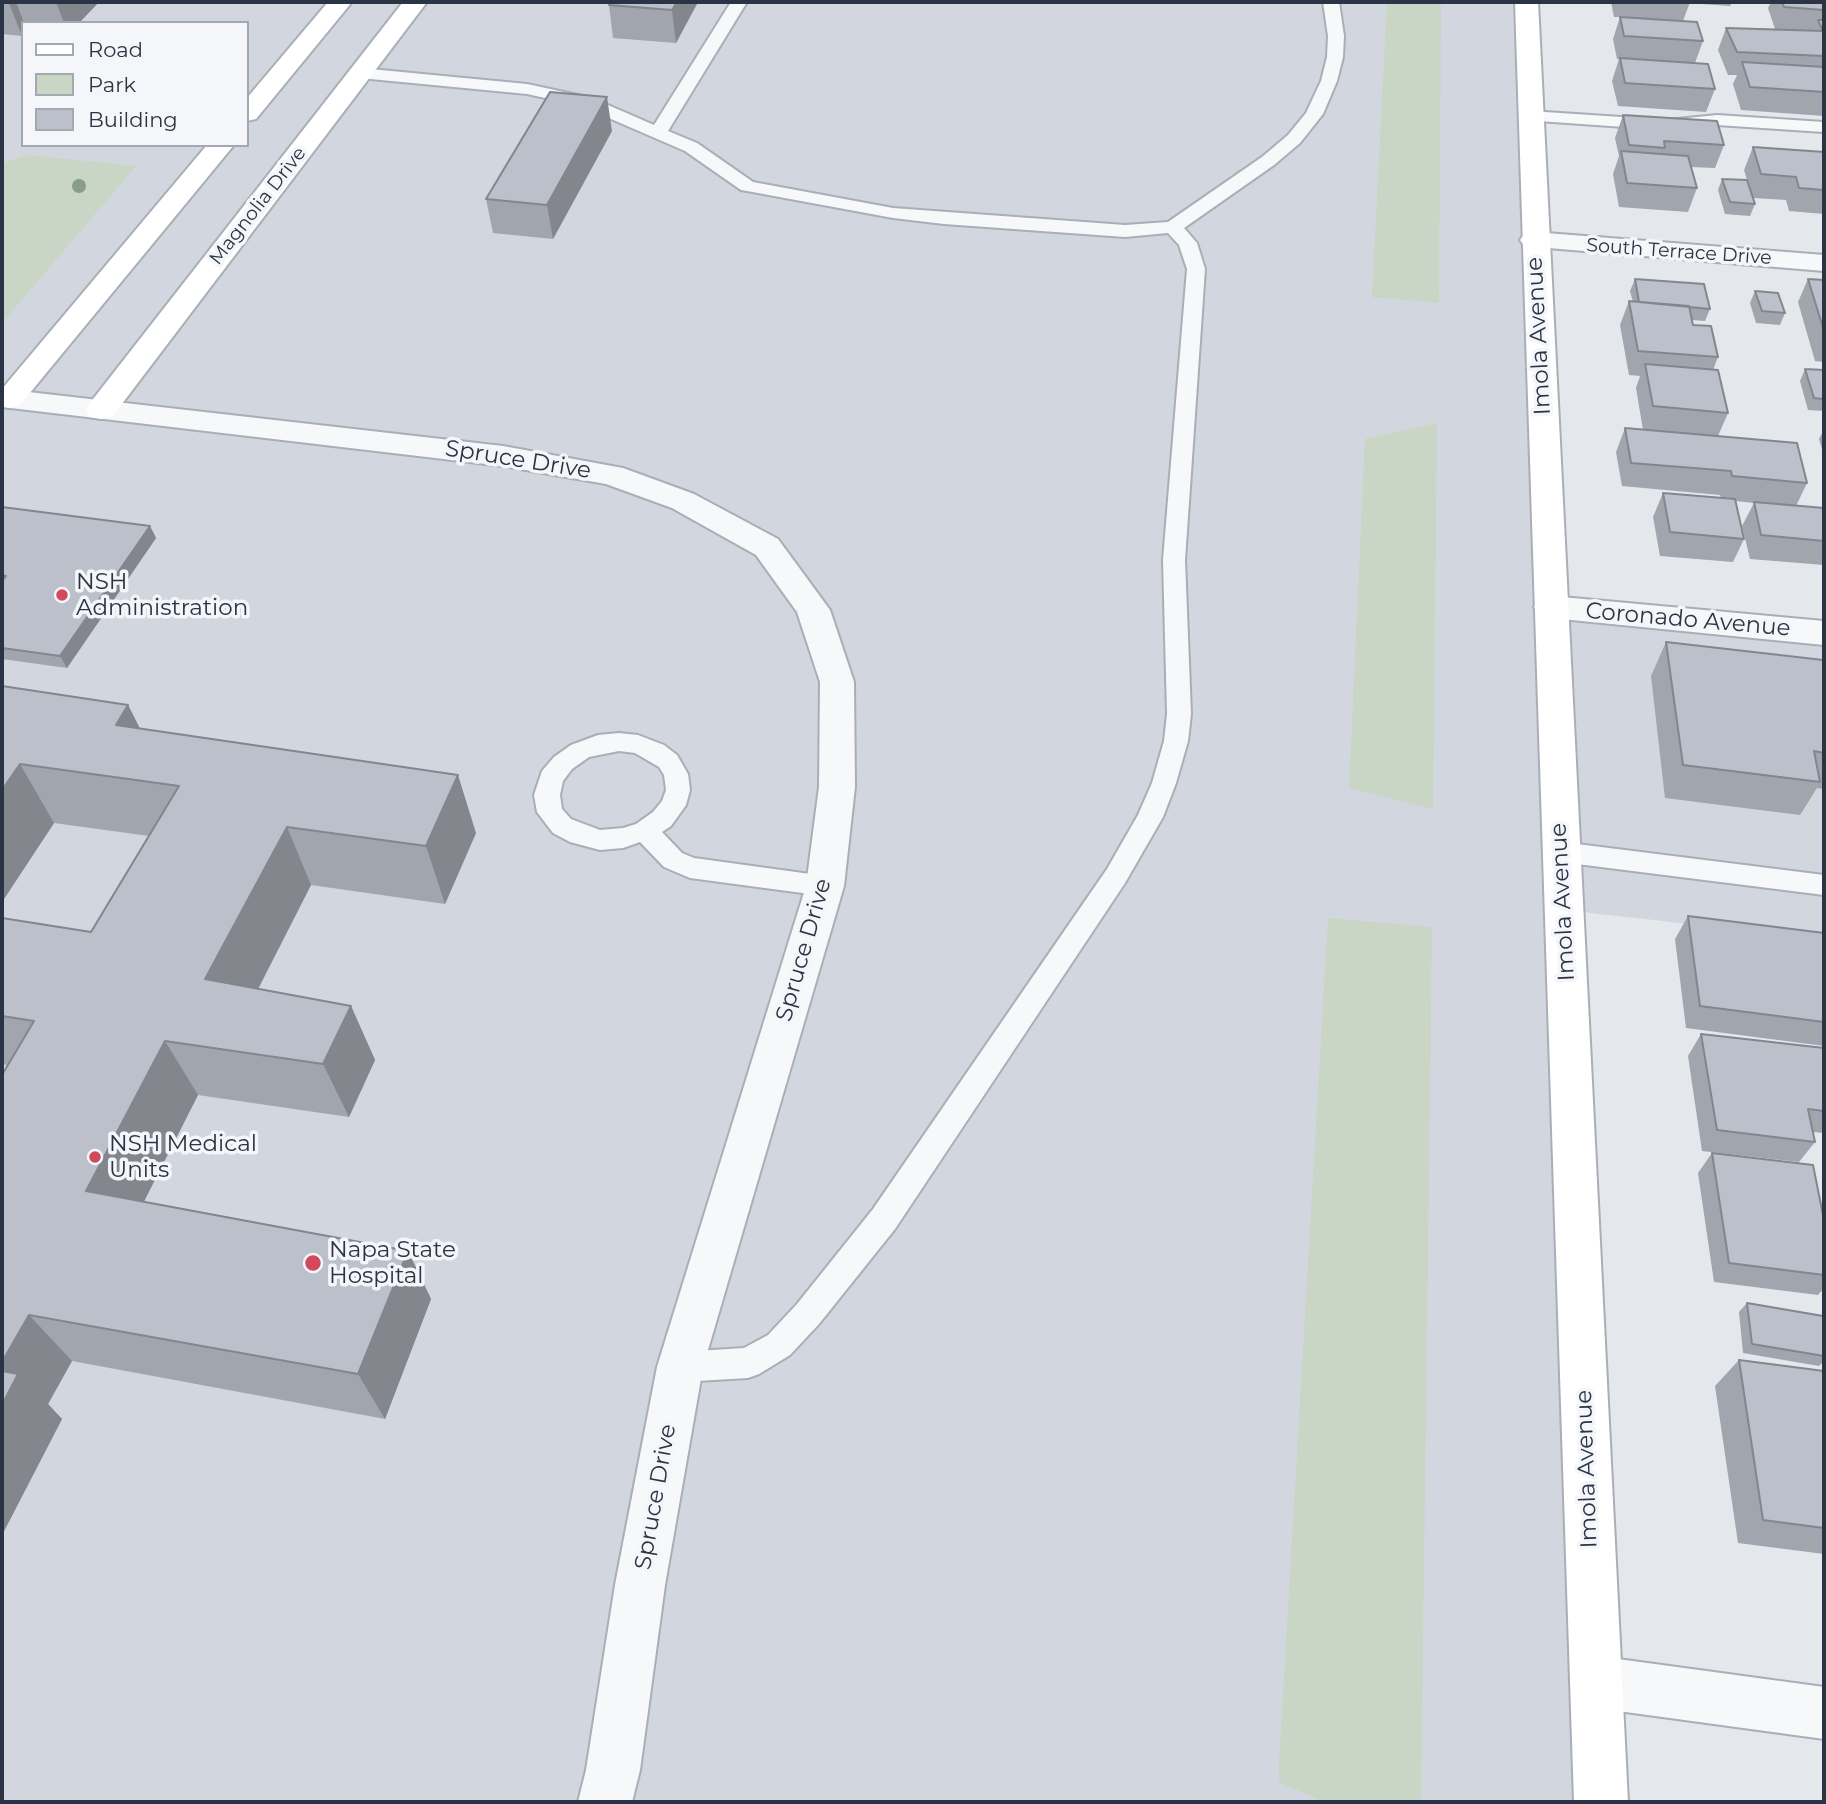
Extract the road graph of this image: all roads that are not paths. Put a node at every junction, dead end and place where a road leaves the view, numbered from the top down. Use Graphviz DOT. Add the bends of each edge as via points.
graph roads {
  1 [pos="340,2"];
  2 [pos="415,2"];
  3 [pos="739,2"];
  4 [pos="1331,2"];
  5 [pos="1526,2"];
  6 [pos="360,73"];
  7 [pos="248,113"];
  8 [pos="1530,116"];
  9 [pos="1824,127"];
  10 [pos="658,133"];
  11 [pos="218,147"];
  12 [pos="1173,227"];
  13 [pos="1534,240"];
  14 [pos="1824,263"];
  15 [pos="6,399"];
  16 [pos="101,410"];
  17 [pos="1551,607"];
  18 [pos="1824,633"];
  19 [pos="645,831"];
  20 [pos="1561,852"];
  21 [pos="1824,885"];
  22 [pos="825,886"];
  23 [pos="680,1367"];
  24 [pos="1596,1682"];
  25 [pos="1824,1713"];
  26 [pos="605,1802"];
  27 [pos="1601,1802"];
  1 -- 7 [label="street"];
  2 -- 6 [label="street, Magnolia Drive"];
  3 -- 10 [label="lane"];
  4 -- 12 [label="lane" via="1335,57 1314,114 1268,161"];
  5 -- 8 [label="street, Imola Avenue"];
  6 -- 10 [label="lane" via="527,89 586,103"];
  6 -- 16 [label="street, Magnolia Drive"];
  8 -- 9 [label="lane" via="1667,125 1717,120"];
  8 -- 13 [label="street, Imola Avenue"];
  10 -- 12 [label="lane" via="691,147 747,186 893,213 1125,230"];
  11 -- 15 [label="street"];
  12 -- 23 [label="lane" via="1188,243 1196,269 1174,560 1179,714 1173,751 1150,817 1116,876 884,1219 808,1314 779,1345 748,1363"];
  13 -- 14 [label="street, South Terrace Drive"];
  13 -- 17 [label="street, Imola Avenue"];
  15 -- 16 [label="street, Spruce Drive"];
  16 -- 22 [label="street, Spruce Drive" via="558,464 612,475 683,501 767,547 813,610 837,682 837,787"];
  17 -- 18 [label="street, Coronado Avenue"];
  17 -- 20 [label="street, Imola Avenue"];
  19 -- 19 [label="lane" via="600,840 562,826 550,812 551,778 563,763 598,744 638,744 655,751 668,761 678,790 662,819"];
  19 -- 22 [label="lane" via="673,860 690,868"];
  20 -- 21 [label="lane"];
  20 -- 24 [label="street, Imola Avenue"];
  22 -- 23 [label="street, Spruce Drive"];
  23 -- 26 [label="street, Spruce Drive"];
  24 -- 25 [label="street"];
  24 -- 27 [label="street, Imola Avenue"];
}
